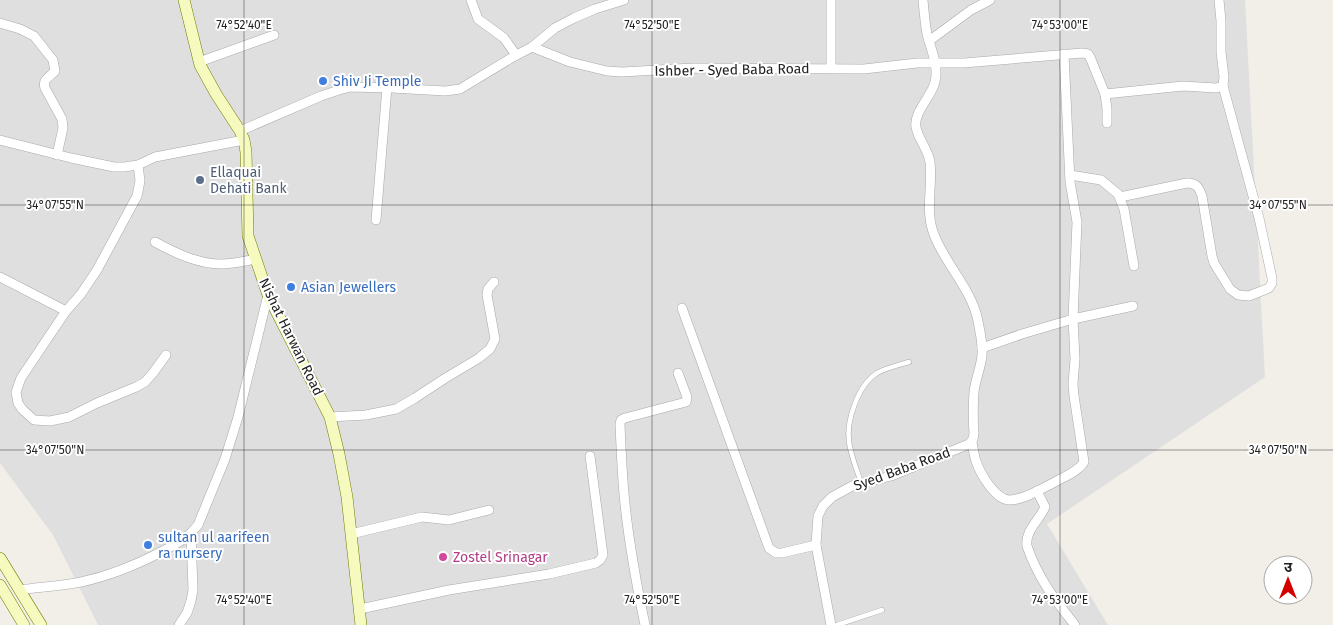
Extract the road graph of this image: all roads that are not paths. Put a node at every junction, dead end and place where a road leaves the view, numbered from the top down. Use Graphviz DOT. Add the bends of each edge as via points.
graph roads {
  1 [pos="184,0"];
  2 [pos="471,0"];
  3 [pos="624,0"];
  4 [pos="830,0"];
  5 [pos="923,0"];
  6 [pos="990,0"];
  7 [pos="1219,0"];
  8 [pos="0,23"];
  9 [pos="274,35"];
  10 [pos="929,41"];
  11 [pos="532,46"];
  12 [pos="1064,54"];
  13 [pos="516,55"];
  14 [pos="199,62"];
  15 [pos="934,64"];
  16 [pos="832,68"];
  17 [pos="1223,86"];
  18 [pos="387,88"];
  19 [pos="1105,94"];
  20 [pos="1107,123"];
  21 [pos="242,136"];
  22 [pos="0,140"];
  23 [pos="58,155"];
  24 [pos="138,165"];
  25 [pos="1070,174"];
  26 [pos="1120,197"];
  27 [pos="376,220"];
  28 [pos="155,242"];
  29 [pos="256,259"];
  30 [pos="1134,266"];
  31 [pos="0,278"];
  32 [pos="494,282"];
  33 [pos="268,294"];
  34 [pos="1133,306"];
  35 [pos="682,308"];
  36 [pos="66,311"];
  37 [pos="1073,319"];
  38 [pos="982,348"];
  39 [pos="166,355"];
  40 [pos="909,362"];
  41 [pos="678,373"];
  42 [pos="330,417"];
  43 [pos="972,442"];
  44 [pos="590,456"];
  45 [pos="861,483"];
  46 [pos="1037,491"];
  47 [pos="489,510"];
  48 [pos="191,534"];
  49 [pos="351,534"];
  50 [pos="816,545"];
  51 [pos="0,558"];
  52 [pos="0,585"];
  53 [pos="20,590"];
  54 [pos="360,609"];
  55 [pos="882,610"];
  56 [pos="24,625"];
  57 [pos="40,625"];
  58 [pos="179,625"];
  59 [pos="361,625"];
  60 [pos="645,625"];
  61 [pos="831,625"];
  62 [pos="837,625"];
  63 [pos="1075,625"];
  1 -- 14 [label="main road, Nishat Harwan Road"];
  2 -- 13 [label="street" via="478,19 504,38"];
  3 -- 11 [label="street" via="574,18"];
  4 -- 16 [label="street"];
  5 -- 10 [label="street"];
  6 -- 10 [label="street"];
  7 -- 17 [label="street"];
  8 -- 23 [label="street" via="34,36 53,60 55,70 44,84 62,119"];
  9 -- 14 [label="street"];
  10 -- 15 [label="street"];
  11 -- 13 [label="street"];
  11 -- 16 [label="street, Ishber - Syed Baba Road" via="570,62 607,71"];
  12 -- 15 [label="street, Ishber - Syed Baba Road"];
  12 -- 19 [label="street, Ishber - Syed Baba Road" via="1088,54"];
  12 -- 25 [label="street"];
  13 -- 18 [label="street" via="453,91"];
  14 -- 21 [label="main road, Nishat Harwan Road"];
  15 -- 16 [label="street, Ishber - Syed Baba Road"];
  15 -- 38 [label="street" via="935,82 916,122 929,161 930,222 934,237 975,310"];
  17 -- 19 [label="street" via="1183,86"];
  17 -- 26 [label="street" via="1260,218 1272,278 1269,288 1249,296 1230,289 1214,263 1202,196 1196,184 1187,183"];
  18 -- 21 [label="street" via="339,90"];
  18 -- 27 [label="street"];
  19 -- 20 [label="street"];
  21 -- 24 [label="street" via="155,157"];
  21 -- 29 [label="main road, Nishat Harwan Road" via="246,159 248,236"];
  22 -- 23 [label="street"];
  23 -- 24 [label="street" via="114,167"];
  24 -- 36 [label="street" via="137,196 97,270"];
  25 -- 26 [label="street" via="1101,180"];
  25 -- 37 [label="street" via="1077,222"];
  26 -- 30 [label="street"];
  28 -- 29 [label="street" via="184,256 209,263 231,264"];
  29 -- 33 [label="main road, Nishat Harwan Road"];
  31 -- 36 [label="street"];
  32 -- 42 [label="street" via="487,295 495,339 490,349 396,409"];
  33 -- 42 [label="main road, Nishat Harwan Road"];
  33 -- 48 [label="street" via="236,425 198,525"];
  34 -- 37 [label="street"];
  35 -- 50 [label="street" via="769,548 782,553"];
  36 -- 39 [label="street" via="18,386 18,403 34,420 69,417 136,387 153,374"];
  37 -- 38 [label="street"];
  37 -- 46 [label="street" via="1073,384 1084,462"];
  38 -- 43 [label="street" via="974,391"];
  40 -- 45 [label="lane" via="875,374 858,395 848,434"];
  41 -- 60 [label="street" via="686,402 625,418 620,424 624,495"];
  42 -- 49 [label="main road, Nishat Harwan Road" via="347,497"];
  43 -- 45 [label="street, Syed Baba Road" via="891,476"];
  43 -- 46 [label="street" via="981,472 1000,497 1011,500"];
  44 -- 54 [label="street" via="603,555 596,563"];
  45 -- 50 [label="street, Syed Baba Road" via="832,497 823,506 818,516"];
  46 -- 63 [label="street" via="1045,507 1028,534 1027,546 1041,580"];
  47 -- 49 [label="street" via="449,520 422,518"];
  48 -- 53 [label="street" via="143,561 104,575 81,582"];
  48 -- 58 [label="street" via="193,590 187,613"];
  49 -- 54 [label="main road, Nishat Harwan Road"];
  50 -- 61 [label="street, Syed Baba Road"];
  51 -- 53 [label="main road"];
  52 -- 56 [label="main road"];
  53 -- 57 [label="main road"];
  54 -- 59 [label="main road, Nishat Harwan Road"];
  55 -- 62 [label="lane"];
}
